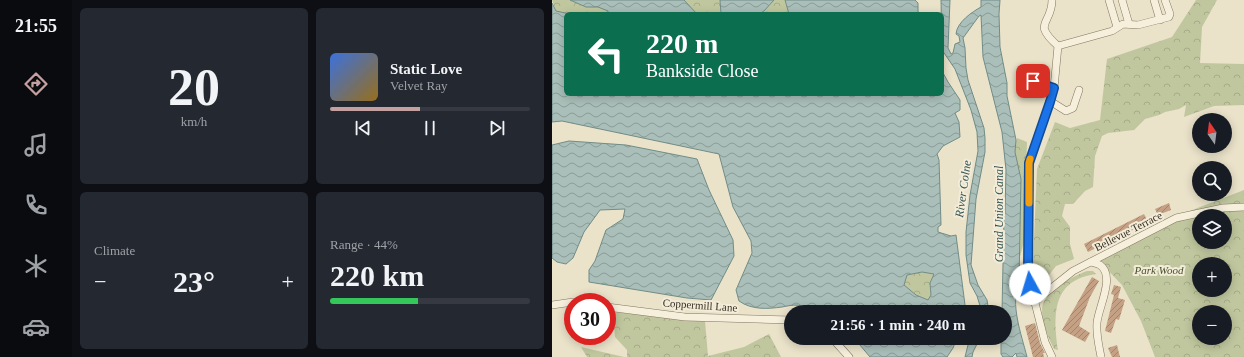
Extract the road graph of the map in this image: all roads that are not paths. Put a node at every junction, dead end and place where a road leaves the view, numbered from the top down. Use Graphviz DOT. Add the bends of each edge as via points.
graph roads {
  1 [pos="1052,0"];
  2 [pos="1109,0"];
  3 [pos="1122,0"];
  4 [pos="1154,0"];
  5 [pos="1165,0"];
  6 [pos="1163,19"];
  7 [pos="1129,24"];
  8 [pos="1117,27"];
  9 [pos="1058,46"];
  10 [pos="1033,81"];
  11 [pos="1054,88"];
  12 [pos="1079,90"];
  13 [pos="1050,102"];
  14 [pos="1244,207"];
  15 [pos="1091,262"];
  16 [pos="1034,302"];
  17 [pos="564,303"];
  18 [pos="552,305"];
  19 [pos="616,308"];
  20 [pos="784,320"];
  21 [pos="838,345"];
  22 [pos="849,357"];
  23 [pos="1052,357"];
  24 [pos="1101,357"];
  1 -- 9 [label="street" via="1052,9 1044,27 1047,36"];
  2 -- 8 [label="street"];
  3 -- 7 [label="street"];
  4 -- 6 [label="street"];
  5 -- 6 [label="street" via="1170,14"];
  6 -- 7 [label="street"];
  7 -- 8 [label="street"];
  8 -- 9 [label="street" via="1112,31"];
  9 -- 11 [label="street"];
  10 -- 11 [label="street"];
  11 -- 13 [label="street"];
  12 -- 13 [label="street" via="1073,108 1066,111"];
  13 -- 16 [label="street" via="1029,163 1028,273"];
  14 -- 15 [label="street, Bellevue Terrace" via="1223,208 1176,218"];
  15 -- 16 [label="street, Bellevue Terrace" via="1073,271"];
  15 -- 24 [label="street" via="1100,265 1108,277 1097,324"];
  16 -- 23 [label="street"];
  17 -- 18 [label="street"];
  19 -- 20 [label="street, Coppermill Lane" via="685,318"];
  21 -- 22 [label="street"];
}
